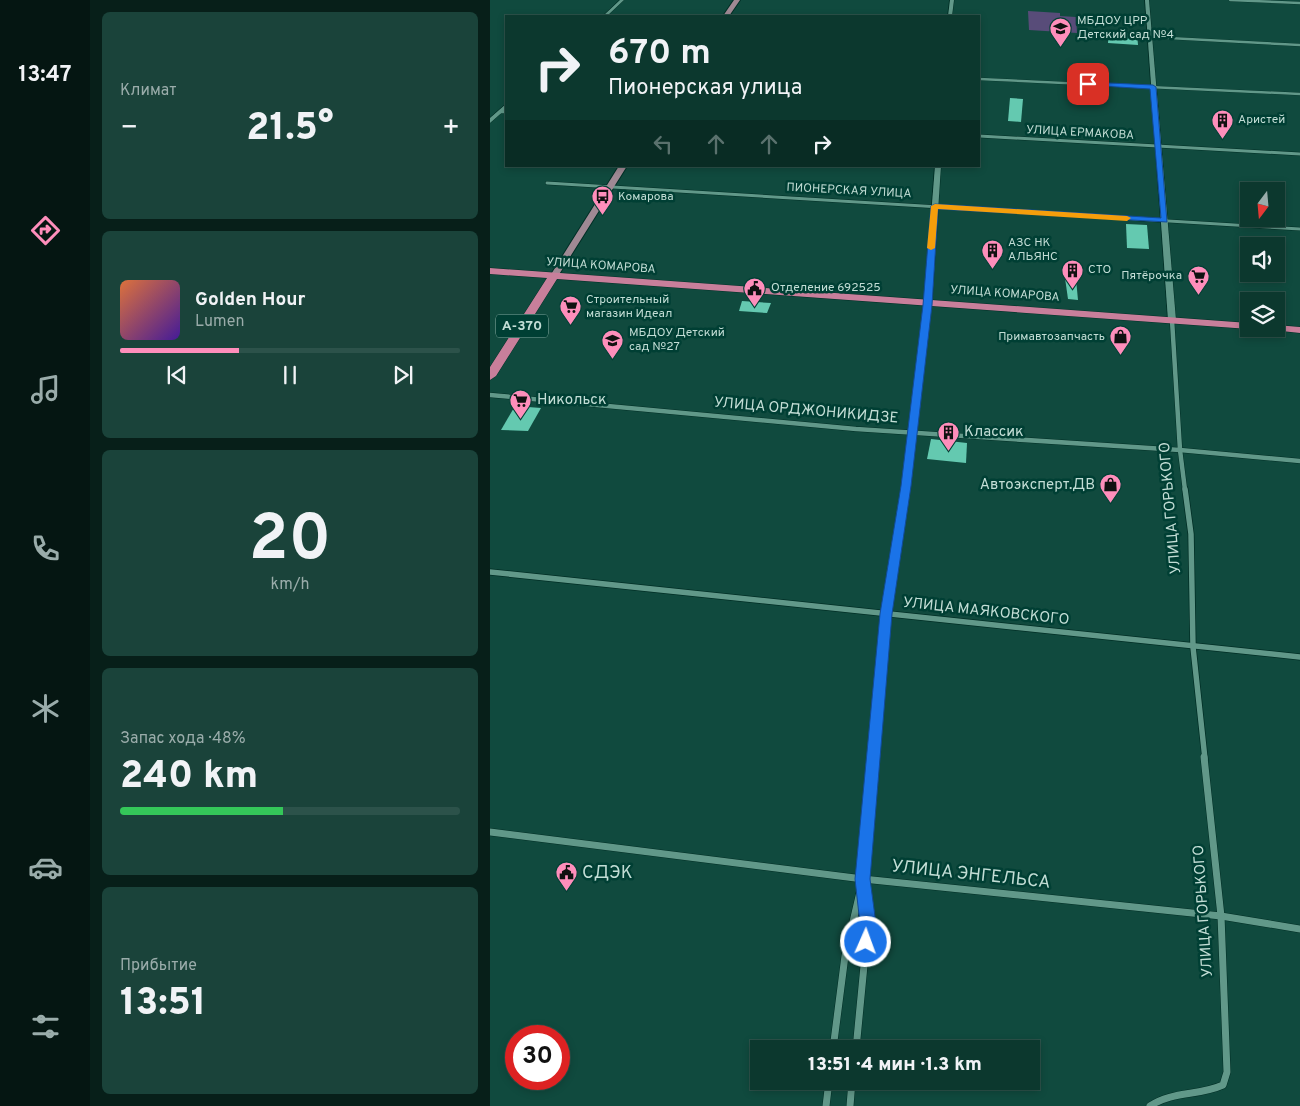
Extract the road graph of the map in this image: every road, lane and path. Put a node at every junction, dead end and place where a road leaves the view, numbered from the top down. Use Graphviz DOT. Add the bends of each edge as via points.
graph roads {
  1 [pos="622,0"];
  2 [pos="737,0"];
  3 [pos="952,0"];
  4 [pos="1147,0"];
  5 [pos="1230,0"];
  6 [pos="1300,3"];
  7 [pos="606,15"];
  8 [pos="727,15"];
  9 [pos="950,15"];
  10 [pos="1150,37"];
  11 [pos="1300,44"];
  12 [pos="980,79"];
  13 [pos="1153,87"];
  14 [pos="1300,94"];
  15 [pos="503,112"];
  16 [pos="490,121"];
  17 [pos="980,136"];
  18 [pos="1159,147"];
  19 [pos="1300,154"];
  20 [pos="621,167"];
  21 [pos="938,167"];
  22 [pos="547,182"];
  23 [pos="610,187"];
  24 [pos="935,206"];
  25 [pos="1164,221"];
  26 [pos="1300,229"];
  27 [pos="490,271"];
  28 [pos="554,276"];
  29 [pos="928,303"];
  30 [pos="1172,320"];
  31 [pos="1240,325"];
  32 [pos="1285,329"];
  33 [pos="1300,330"];
  34 [pos="490,376"];
  35 [pos="490,394"];
  36 [pos="911,433"];
  37 [pos="1180,450"];
  38 [pos="1300,461"];
  39 [pos="490,572"];
  40 [pos="886,614"];
  41 [pos="1193,647"];
  42 [pos="1300,657"];
  43 [pos="490,832"];
  44 [pos="862,879"];
  45 [pos="1220,916"];
  46 [pos="1300,929"];
  47 [pos="834,1040"];
  48 [pos="857,1040"];
  49 [pos="828,1090"];
  50 [pos="851,1090"];
  51 [pos="826,1106"];
  52 [pos="850,1106"];
  53 [pos="1150,1106"];
  1 -- 7 [label="main road"];
  2 -- 8 [label="main road"];
  3 -- 9 [label="main road"];
  4 -- 10 [label="main road, УЛИЦА ГОРЬКОГО"];
  5 -- 6 [label="street"];
  10 -- 11 [label="street"];
  10 -- 13 [label="main road, УЛИЦА ГОРЬКОГО"];
  12 -- 13 [label="street"];
  13 -- 14 [label="street"];
  13 -- 18 [label="main road, УЛИЦА ГОРЬКОГО"];
  15 -- 16 [label="main road"];
  17 -- 18 [label="street, УЛИЦА ЕРМАКОВА"];
  18 -- 19 [label="street, УЛИЦА ЕРМАКОВА"];
  18 -- 25 [label="main road, УЛИЦА ГОРЬКОГО"];
  20 -- 23 [label="main road, А-370"];
  21 -- 24 [label="main road"];
  22 -- 23 [label="street, ПИОНЕРСКАЯ УЛИЦА"];
  23 -- 24 [label="street, ПИОНЕРСКАЯ УЛИЦА"];
  23 -- 28 [label="main road, А-370"];
  24 -- 25 [label="street, ПИОНЕРСКАЯ УЛИЦА"];
  24 -- 29 [label="main road"];
  25 -- 26 [label="street, ПИОНЕРСКАЯ УЛИЦА"];
  25 -- 30 [label="main road, УЛИЦА ГОРЬКОГО"];
  27 -- 28 [label="highway, УЛИЦА КОМАРОВА"];
  28 -- 29 [label="highway, УЛИЦА КОМАРОВА"];
  28 -- 34 [label="highway, А-370"];
  29 -- 30 [label="highway, УЛИЦА КОМАРОВА"];
  29 -- 36 [label="street"];
  30 -- 31 [label="highway, УЛИЦА КОМАРОВА"];
  30 -- 37 [label="street, УЛИЦА ГОРЬКОГО"];
  32 -- 33 [label="highway"];
  35 -- 36 [label="street, УЛИЦА ОРДЖОНИКИДЗЕ"];
  36 -- 37 [label="street, УЛИЦА ОРДЖОНИКИДЗЕ"];
  36 -- 40 [label="street"];
  37 -- 38 [label="street, УЛИЦА ОРДЖОНИКИДЗЕ"];
  37 -- 41 [label="street, УЛИЦА ГОРЬКОГО" via="1191,534"];
  39 -- 40 [label="street, УЛИЦА МАЯКОВСКОГО"];
  40 -- 41 [label="street, УЛИЦА МАЯКОВСКОГО"];
  40 -- 44 [label="street"];
  41 -- 42 [label="street, УЛИЦА МАЯКОВСКОГО"];
  41 -- 45 [label="street, УЛИЦА ГОРЬКОГО"];
  43 -- 44 [label="street, УЛИЦА ЭНГЕЛЬСА"];
  44 -- 45 [label="street, УЛИЦА ЭНГЕЛЬСА"];
  44 -- 47 [label="street" via="845,956"];
  44 -- 48 [label="street" via="868,924"];
  45 -- 46 [label="street, УЛИЦА ЭНГЕЛЬСА"];
  45 -- 53 [label="street, УЛИЦА ГОРЬКОГО" via="1227,1072 1223,1085 1214,1091 1158,1099"];
  49 -- 51 [label="street"];
  50 -- 52 [label="street"];
}
